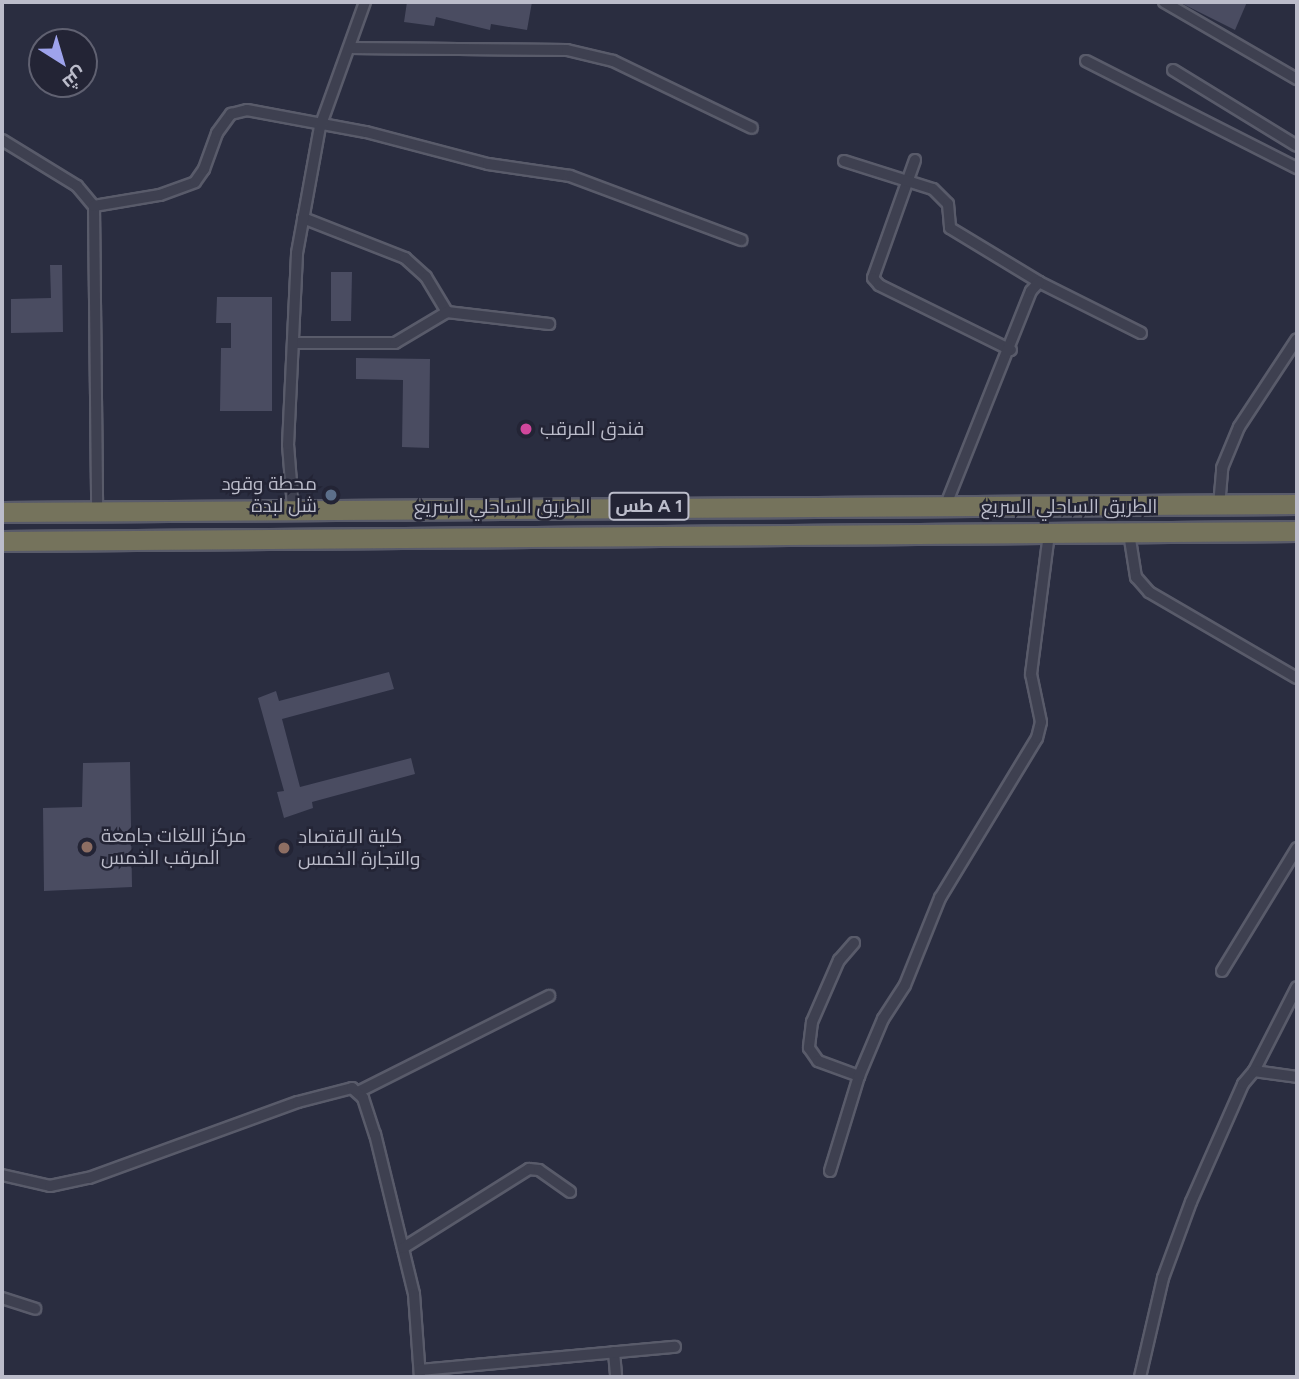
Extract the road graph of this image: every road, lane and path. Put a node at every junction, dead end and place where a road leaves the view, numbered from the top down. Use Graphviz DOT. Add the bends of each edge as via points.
graph roads {
  1 [pos="1164,2"];
  2 [pos="362,4"];
  3 [pos="350,48"];
  4 [pos="1086,61"];
  5 [pos="1173,71"];
  6 [pos="1297,79"];
  7 [pos="320,127"];
  8 [pos="752,128"];
  9 [pos="2,140"];
  10 [pos="1297,146"];
  11 [pos="915,160"];
  12 [pos="844,161"];
  13 [pos="1297,168"];
  14 [pos="906,183"];
  15 [pos="94,206"];
  16 [pos="303,218"];
  17 [pos="741,240"];
  18 [pos="1039,282"];
  19 [pos="447,312"];
  20 [pos="549,324"];
  21 [pos="1141,333"];
  22 [pos="1297,339"];
  23 [pos="293,342"];
  24 [pos="1011,349"];
  25 [pos="1297,505"];
  26 [pos="1219,506"];
  27 [pos="945,507"];
  28 [pos="293,508"];
  29 [pos="97,511"];
  30 [pos="2,512"];
  31 [pos="1297,531"];
  32 [pos="1129,533"];
  33 [pos="1049,534"];
  34 [pos="2,541"];
  35 [pos="1297,678"];
  36 [pos="1297,848"];
  37 [pos="854,943"];
  38 [pos="1222,971"];
  39 [pos="1297,987"];
  40 [pos="549,996"];
  41 [pos="1254,1072"];
  42 [pos="859,1076"];
  43 [pos="1297,1077"];
  44 [pos="358,1092"];
  45 [pos="830,1171"];
  46 [pos="2,1175"];
  47 [pos="570,1192"];
  48 [pos="403,1248"];
  49 [pos="2,1298"];
  50 [pos="35,1309"];
  51 [pos="675,1347"];
  52 [pos="614,1352"];
  53 [pos="420,1374"];
  54 [pos="616,1377"];
  55 [pos="1140,1377"];
  1 -- 6 [label="street"];
  2 -- 3 [label="street"];
  3 -- 7 [label="street"];
  3 -- 8 [label="street" via="567,50 613,61"];
  4 -- 13 [label="street"];
  5 -- 10 [label="street"];
  7 -- 15 [label="street" via="247,110 231,114 195,181 160,194"];
  7 -- 16 [label="street"];
  7 -- 17 [label="street" via="366,132 488,164 570,176"];
  9 -- 15 [label="street" via="77,186"];
  11 -- 14 [label="street"];
  12 -- 14 [label="street"];
  14 -- 18 [label="street" via="943,196 950,228"];
  14 -- 24 [label="street" via="873,278"];
  15 -- 29 [label="street"];
  16 -- 19 [label="street" via="405,258 426,277"];
  16 -- 23 [label="street"];
  18 -- 21 [label="street"];
  18 -- 24 [label="street" via="1031,291"];
  19 -- 20 [label="street"];
  19 -- 23 [label="street" via="395,343"];
  22 -- 26 [label="street" via="1239,427 1222,468"];
  23 -- 28 [label="street" via="288,445"];
  24 -- 27 [label="street"];
  25 -- 26 [label="highway, الطريق الساحلي السريع / طس A 1"];
  26 -- 27 [label="highway, الطريق الساحلي السريع / طس A 1"];
  27 -- 28 [label="highway, الطريق الساحلي السريع / طس A 1"];
  28 -- 29 [label="highway, الطريق الساحلي السريع / طس A 1"];
  29 -- 30 [label="highway, الطريق الساحلي السريع / طس A 1"];
  31 -- 32 [label="highway, الطريق الساحلي السريع / طس A 1"];
  32 -- 33 [label="highway, الطريق الساحلي السريع / طس A 1"];
  32 -- 35 [label="street" via="1136,577 1149,592"];
  33 -- 34 [label="highway, الطريق الساحلي السريع / طس A 1"];
  33 -- 42 [label="street" via="1031,674 1041,722 1037,738 940,898 905,985 883,1019"];
  36 -- 38 [label="street"];
  37 -- 42 [label="street" via="839,960 812,1022 809,1048 818,1061"];
  39 -- 41 [label="street"];
  40 -- 44 [label="street"];
  41 -- 43 [label="street"];
  41 -- 55 [label="street" via="1244,1084 1191,1202 1152,1315"];
  42 -- 45 [label="street"];
  44 -- 46 [label="street" via="346,1088 298,1102 89,1178 50,1186"];
  44 -- 48 [label="street" via="375,1134"];
  47 -- 48 [label="street" via="539,1170 529,1169"];
  48 -- 53 [label="street" via="414,1294"];
  49 -- 50 [label="street"];
  51 -- 52 [label="street"];
  52 -- 53 [label="street"];
  52 -- 54 [label="street"];
}
